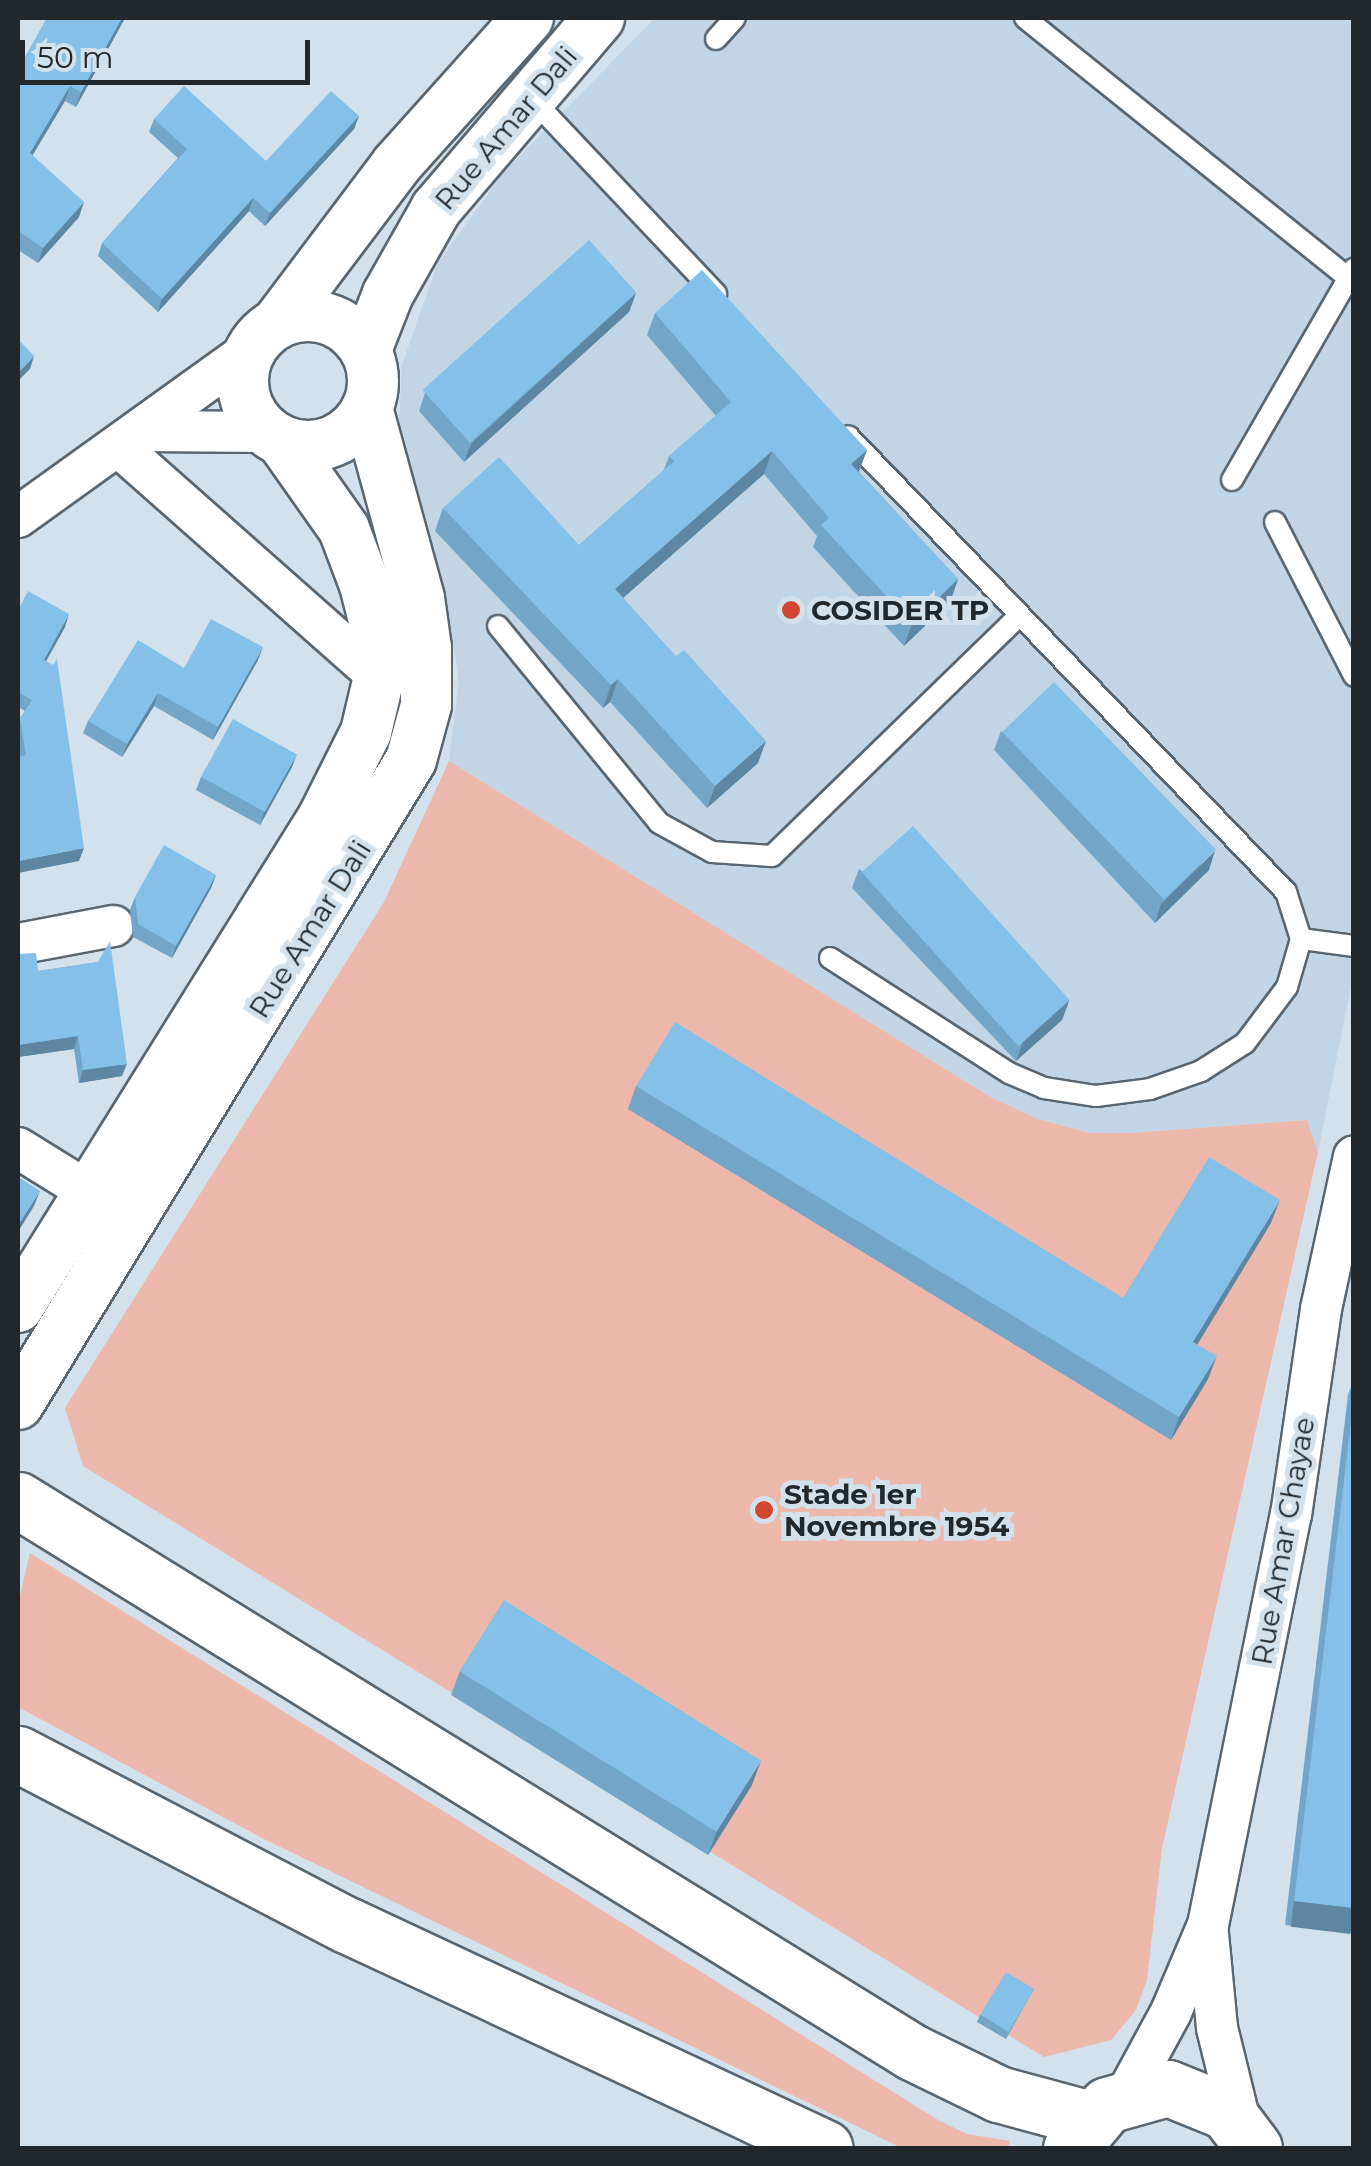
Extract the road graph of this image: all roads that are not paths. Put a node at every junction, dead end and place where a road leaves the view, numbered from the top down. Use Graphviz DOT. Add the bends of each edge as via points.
graph roads {
  1 [pos="528,18"];
  2 [pos="599,18"];
  3 [pos="735,18"];
  4 [pos="1024,18"];
  5 [pos="716,39"];
  6 [pos="529,95"];
  7 [pos="1351,273"];
  8 [pos="735,314"];
  9 [pos="264,336"];
  10 [pos="366,350"];
  11 [pos="367,408"];
  12 [pos="829,415"];
  13 [pos="273,437"];
  14 [pos="131,439"];
  15 [pos="1232,480"];
  16 [pos="18,517"];
  17 [pos="1276,522"];
  18 [pos="1018,618"];
  19 [pos="498,626"];
  20 [pos="1354,676"];
  21 [pos="379,677"];
  22 [pos="113,926"];
  23 [pos="1301,939"];
  24 [pos="18,944"];
  25 [pos="1354,946"];
  26 [pos="830,958"];
  27 [pos="18,1148"];
  28 [pos="1354,1157"];
  29 [pos="90,1192"];
  30 [pos="18,1307"];
  31 [pos="18,1404"];
  32 [pos="18,1500"];
  33 [pos="18,1754"];
  34 [pos="1208,1925"];
  35 [pos="1096,2121"];
  36 [pos="1248,2138"];
  37 [pos="825,2148"];
  1 -- 9 [label="street, Rue Amar Dali" via="397,164"];
  2 -- 6 [label="street, Rue Amar Dali"];
  3 -- 5 [label="lane"];
  4 -- 7 [label="lane"];
  6 -- 8 [label="lane"];
  6 -- 10 [label="street, Rue Amar Dali" via="436,210 388,294"];
  7 -- 15 [label="lane"];
  9 -- 10 [label="street" via="298,316 327,318"];
  9 -- 13 [label="street" via="242,393"];
  9 -- 14 [label="street"];
  10 -- 11 [label="street" via="373,389"];
  11 -- 13 [label="street" via="340,438 312,446"];
  11 -- 31 [label="street, Rue Amar Dali" via="419,598 426,648 426,705 411,760"];
  12 -- 18 [label="lane"];
  13 -- 14 [label="street"];
  13 -- 21 [label="street, Rue Amar Dali" via="344,529 378,636"];
  14 -- 16 [label="street"];
  14 -- 21 [label="street"];
  17 -- 20 [label="lane"];
  18 -- 19 [label="lane" via="772,856 712,852 659,823"];
  18 -- 23 [label="lane" via="1286,892"];
  21 -- 29 [label="street, Rue Amar Dali" via="366,732 342,784"];
  22 -- 24 [label="street"];
  23 -- 25 [label="lane"];
  23 -- 26 [label="lane" via="1287,987 1245,1043 1201,1071 1096,1096 1044,1088 1009,1073"];
  27 -- 29 [label="street"];
  28 -- 34 [label="street, Rue Amar Chayae"];
  29 -- 30 [label="street, Rue Amar Dali"];
  32 -- 35 [label="main road" via="912,2052 998,2094"];
  33 -- 37 [label="main road" via="346,1925"];
  34 -- 35 [label="street, Rue Amar Chayae" via="1171,2012"];
  34 -- 36 [label="street, Rue Amar Chayae" via="1218,2028"];
  35 -- 36 [label="main road" via="1189,2092"];
}
